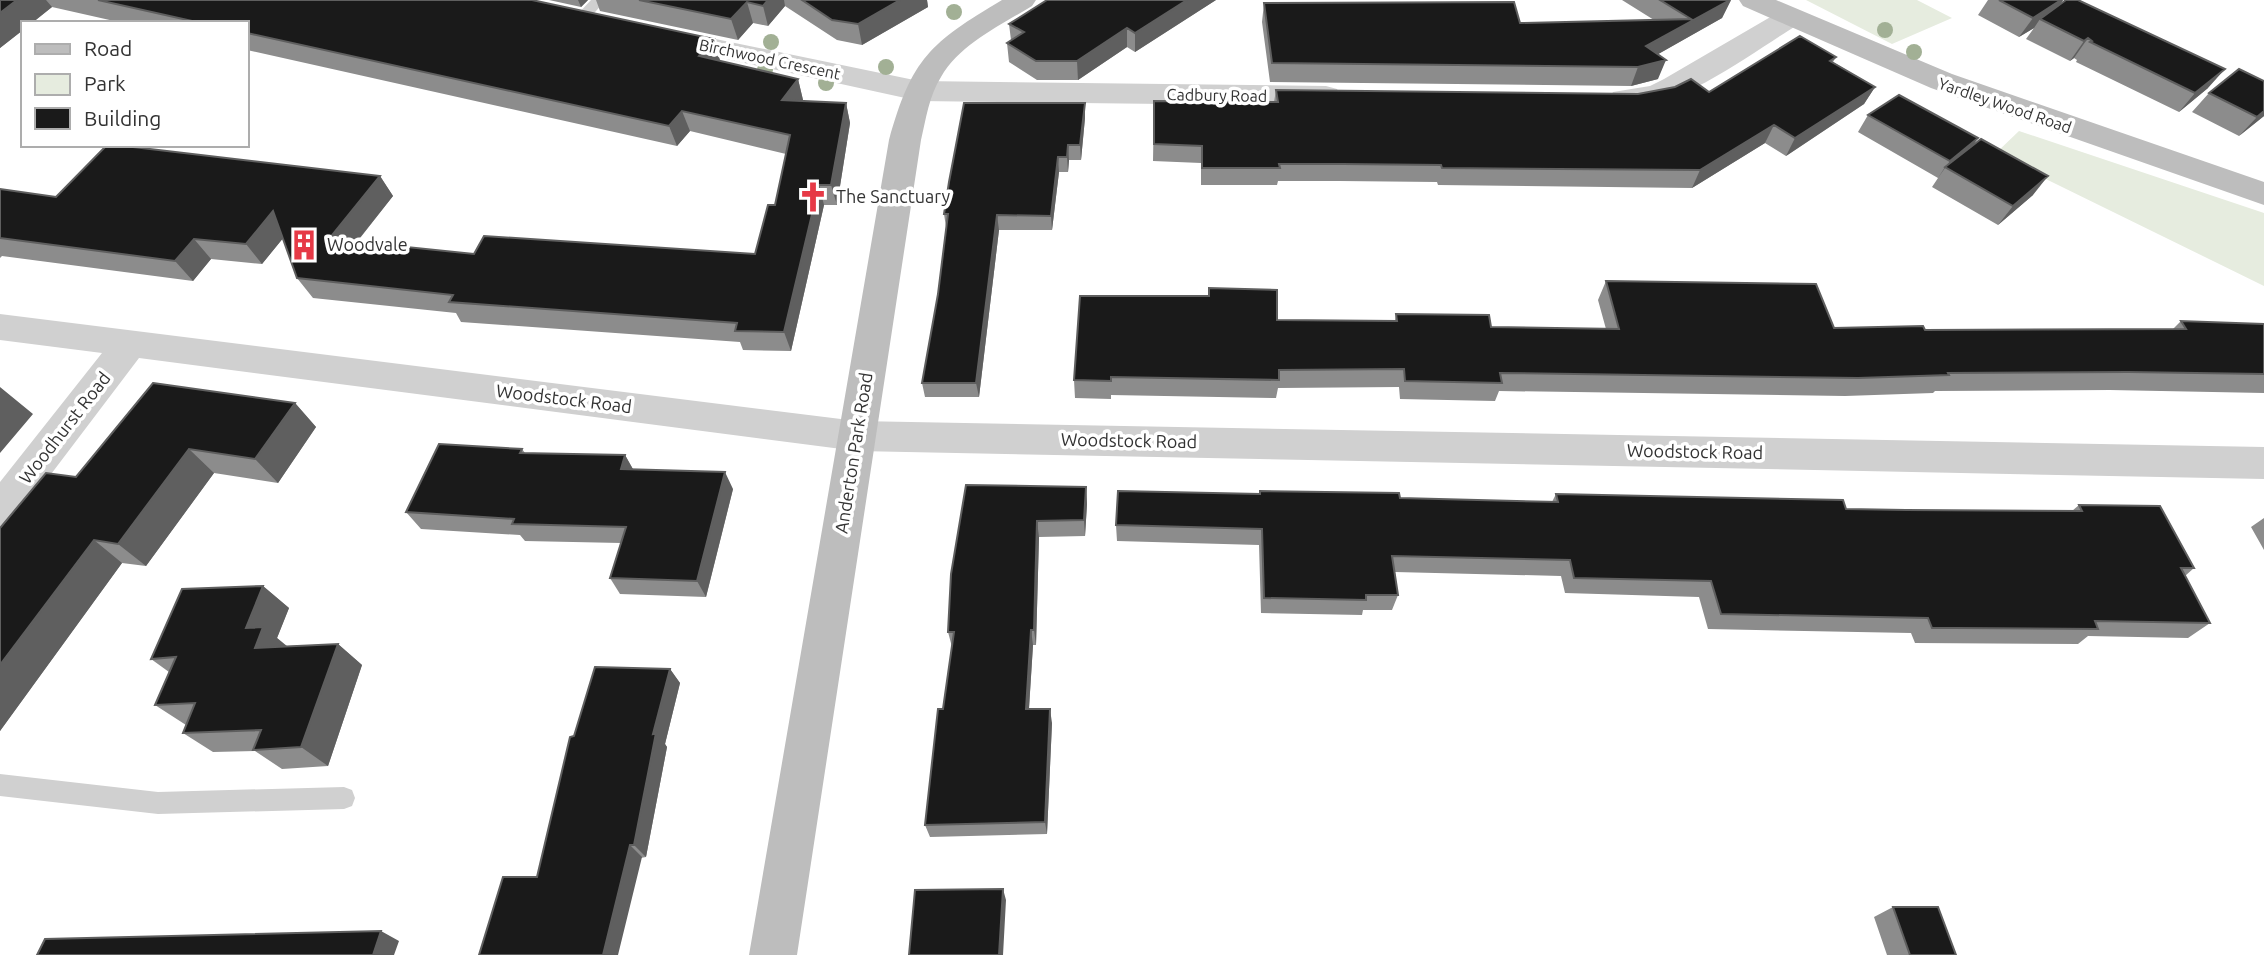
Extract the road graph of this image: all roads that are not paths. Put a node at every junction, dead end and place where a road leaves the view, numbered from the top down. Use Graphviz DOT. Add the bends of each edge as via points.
graph roads {
  1 [pos="1022,0"];
  2 [pos="1753,0"];
  3 [pos="579,11"];
  4 [pos="1789,18"];
  5 [pos="919,91"];
  6 [pos="1355,97"];
  7 [pos="1589,99"];
  8 [pos="2264,194"];
  9 [pos="0,327"];
  10 [pos="130,344"];
  11 [pos="856,436"];
  12 [pos="2264,463"];
  13 [pos="0,511"];
  14 [pos="0,785"];
  15 [pos="344,799"];
  16 [pos="773,955"];
  1 -- 5 [label="street, Anderton Park Road" via="960,39 934,63"];
  2 -- 4 [label="street, Yardley Wood Road"];
  3 -- 5 [label="street, Birchwood Crescent" via="631,30"];
  4 -- 7 [label="street" via="1656,95"];
  4 -- 8 [label="street, Yardley Wood Road" via="1933,79"];
  5 -- 6 [label="street, Cadbury Road"];
  5 -- 11 [label="street, Anderton Park Road" via="905,140"];
  9 -- 10 [label="street, Woodstock Road"];
  10 -- 11 [label="street, Woodstock Road"];
  10 -- 13 [label="street, Woodhurst Road"];
  11 -- 12 [label="street, Woodstock Road"];
  11 -- 16 [label="street, Anderton Park Road"];
  14 -- 15 [label="lane" via="158,803"];
}
